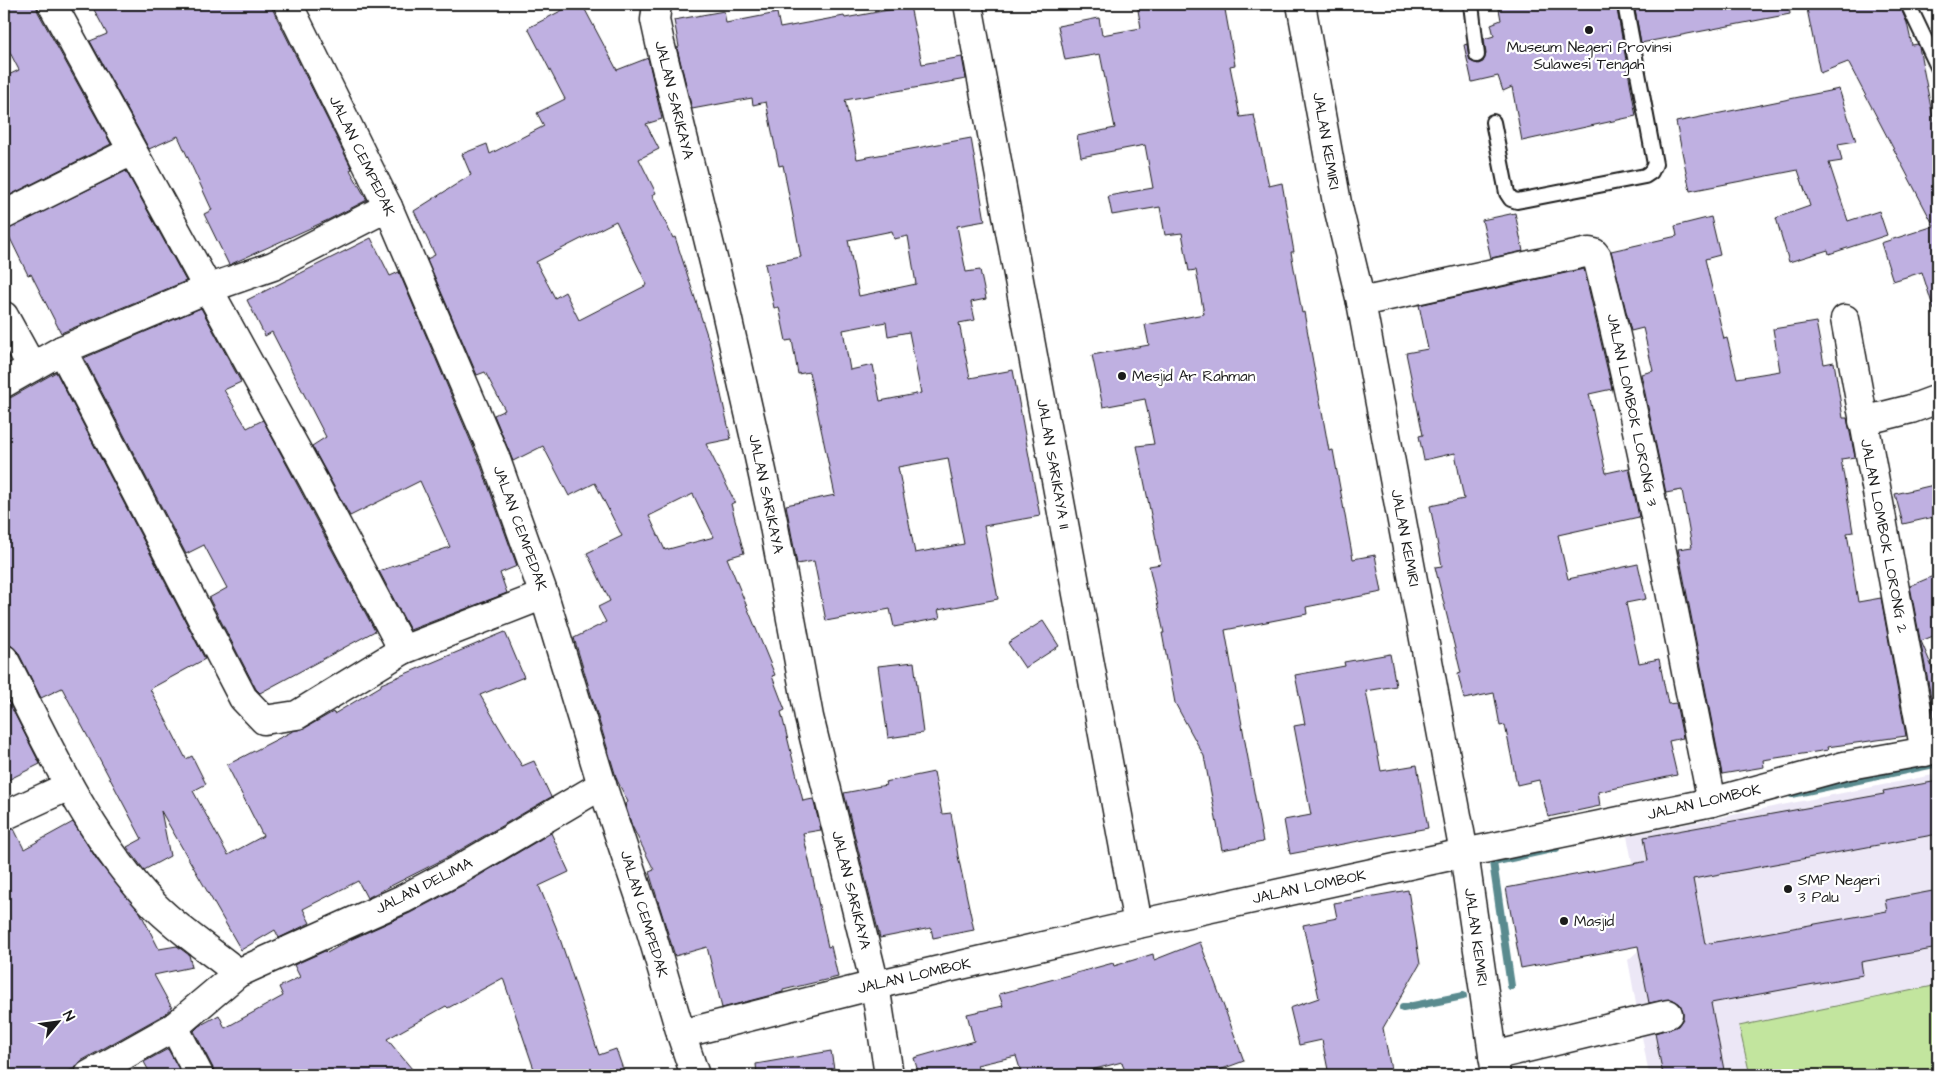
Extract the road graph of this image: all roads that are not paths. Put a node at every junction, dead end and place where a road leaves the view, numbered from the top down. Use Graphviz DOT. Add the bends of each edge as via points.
graph roads {
  1 [pos="52,4"];
  2 [pos="288,4"];
  3 [pos="657,4"];
  4 [pos="968,4"];
  5 [pos="1301,4"];
  6 [pos="1471,4"];
  7 [pos="1626,4"];
  8 [pos="1908,4"];
  9 [pos="1477,55"];
  10 [pos="1938,68"];
  11 [pos="1493,122"];
  12 [pos="132,151"];
  13 [pos="388,207"];
  14 [pos="4,215"];
  15 [pos="207,289"];
  16 [pos="1361,302"];
  17 [pos="4,316"];
  18 [pos="1845,319"];
  19 [pos="62,350"];
  20 [pos="32,367"];
  21 [pos="4,383"];
  22 [pos="1938,399"];
  23 [pos="1863,421"];
  24 [pos="544,594"];
  25 [pos="403,650"];
  26 [pos="4,659"];
  27 [pos="1931,751"];
  28 [pos="602,785"];
  29 [pos="69,786"];
  30 [pos="1712,802"];
  31 [pos="4,816"];
  32 [pos="1464,853"];
  33 [pos="1138,924"];
  34 [pos="238,973"];
  35 [pos="875,985"];
  36 [pos="1668,1014"];
  37 [pos="174,1027"];
  38 [pos="681,1034"];
  39 [pos="1495,1065"];
  40 [pos="89,1075"];
  41 [pos="199,1075"];
  42 [pos="695,1075"];
  43 [pos="889,1075"];
  1 -- 12 [label="street"];
  2 -- 13 [label="street, JALAN CEMPEDAK"];
  3 -- 35 [label="street, JALAN SARIKAYA" via="655,20 771,512 809,717"];
  4 -- 33 [label="street, JALAN SARIKAYA II"];
  5 -- 16 [label="street, JALAN KEMIRI" via="1337,202"];
  6 -- 9 [label="lane"];
  7 -- 11 [label="lane" via="1654,164 1652,172 1517,201 1507,193"];
  8 -- 10 [label="lane"];
  12 -- 14 [label="street"];
  12 -- 15 [label="street"];
  13 -- 15 [label="street" via="273,266"];
  13 -- 24 [label="street, JALAN CEMPEDAK" via="495,457"];
  15 -- 19 [label="street"];
  15 -- 25 [label="street"];
  16 -- 30 [label="street, JALAN LOMBOK LORONG 3" via="1588,252 1597,257 1636,423"];
  16 -- 32 [label="street, JALAN KEMIRI"];
  17 -- 20 [label="street"];
  18 -- 23 [label="street, JALAN LOMBOK LORONG 2"];
  19 -- 20 [label="street"];
  19 -- 25 [label="street" via="244,698 264,720 297,715"];
  20 -- 21 [label="street"];
  22 -- 23 [label="street"];
  23 -- 27 [label="street, JALAN LOMBOK LORONG 2"];
  24 -- 25 [label="street"];
  24 -- 28 [label="street, JALAN CEMPEDAK"];
  26 -- 29 [label="street"];
  27 -- 30 [label="street, JALAN LOMBOK" via="1844,766"];
  28 -- 34 [label="street, JALAN DELIMA" via="411,895"];
  28 -- 38 [label="street, JALAN CEMPEDAK" via="647,918"];
  29 -- 31 [label="street"];
  29 -- 34 [label="street" via="104,842 155,906"];
  30 -- 32 [label="street, JALAN LOMBOK"];
  32 -- 33 [label="street, JALAN LOMBOK"];
  32 -- 39 [label="street, JALAN KEMIRI"];
  33 -- 35 [label="street, JALAN LOMBOK"];
  34 -- 37 [label="street, JALAN DELIMA"];
  35 -- 38 [label="street, JALAN LOMBOK"];
  35 -- 43 [label="street, JALAN SARIKAYA"];
  36 -- 39 [label="street"];
  37 -- 40 [label="street, JALAN DELIMA"];
  37 -- 41 [label="street"];
  38 -- 42 [label="street, JALAN CEMPEDAK"];
}
